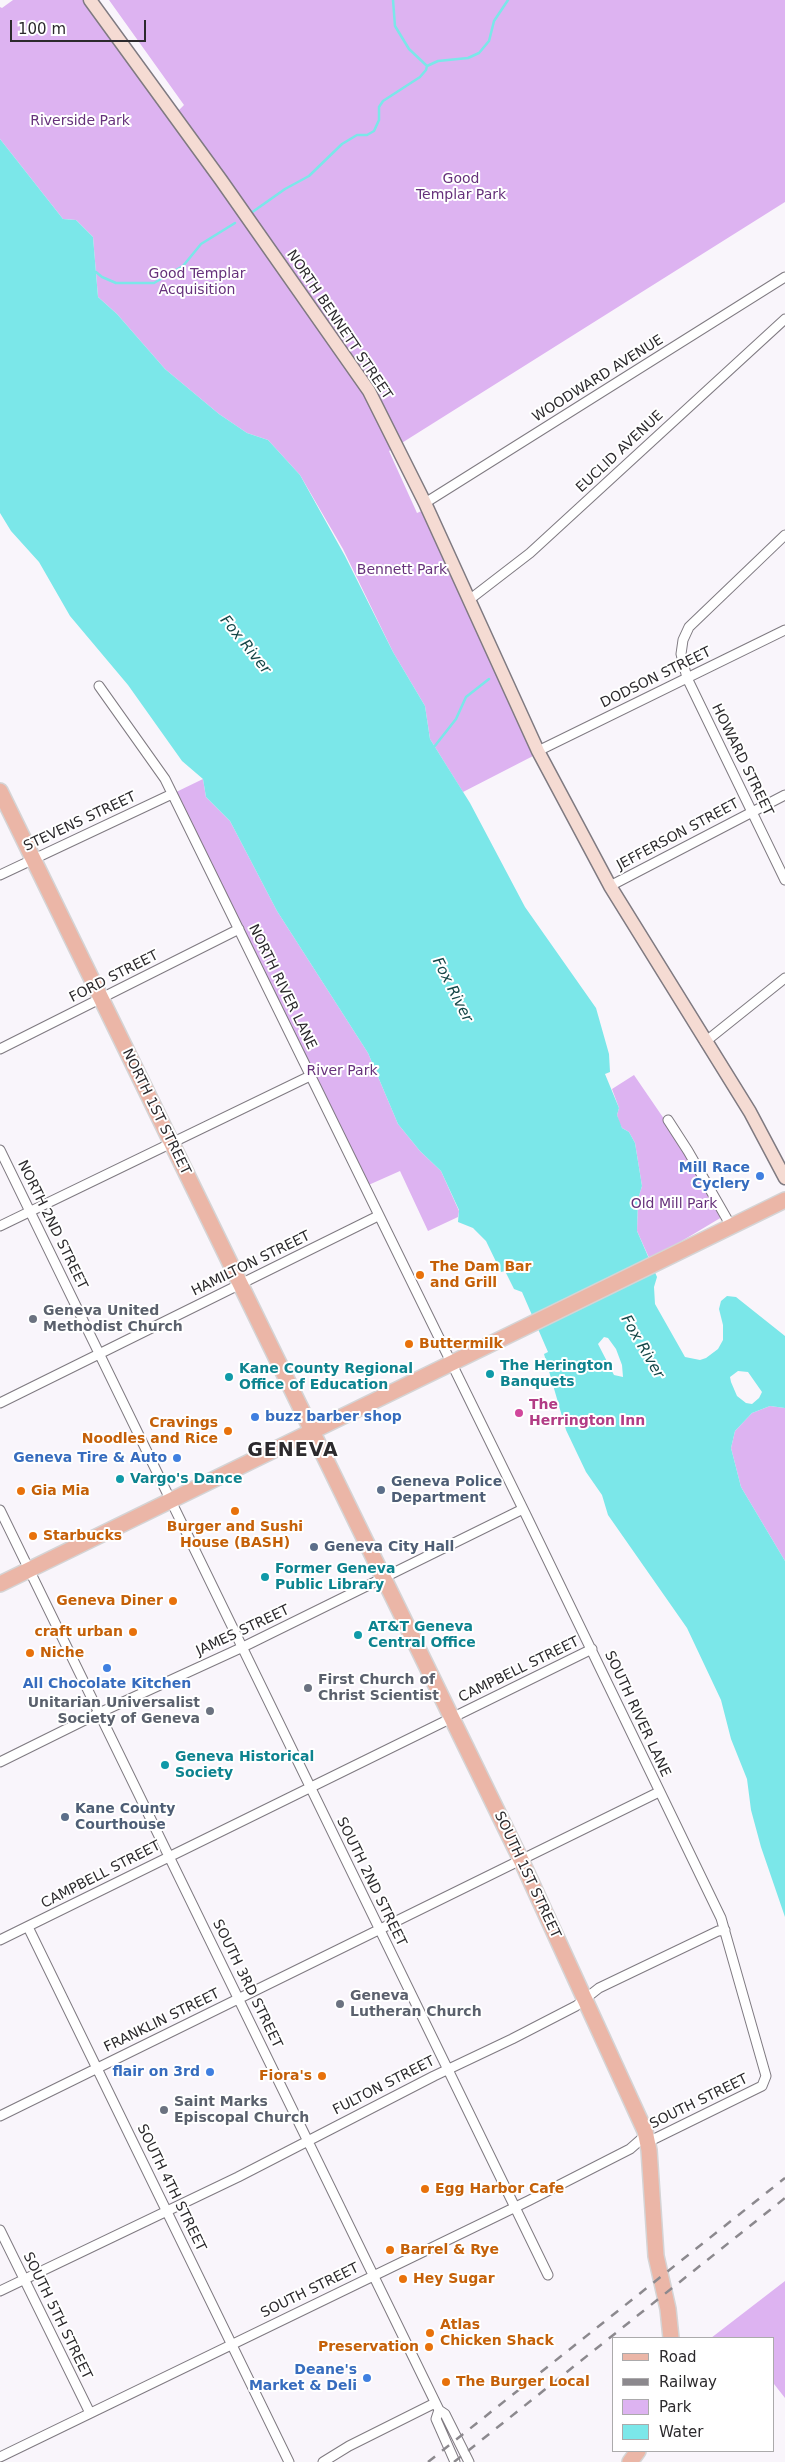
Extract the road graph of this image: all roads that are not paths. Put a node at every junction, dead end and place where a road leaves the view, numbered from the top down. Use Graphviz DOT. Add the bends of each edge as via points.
graph roads {
  1 [pos="90,0"];
  2 [pos="785,277"];
  3 [pos="785,319"];
  4 [pos="425,503"];
  5 [pos="785,535"];
  6 [pos="469,600"];
  7 [pos="785,630"];
  8 [pos="687,678"];
  9 [pos="99,686"];
  10 [pos="538,751"];
  11 [pos="0,791"];
  12 [pos="172,794"];
  13 [pos="785,796"];
  14 [pos="752,812"];
  15 [pos="32,859"];
  16 [pos="0,875"];
  17 [pos="785,880"];
  18 [pos="610,886"];
  19 [pos="239,929"];
  20 [pos="785,978"];
  21 [pos="101,1000"];
  22 [pos="705,1042"];
  23 [pos="0,1049"];
  24 [pos="310,1076"];
  25 [pos="668,1120"];
  26 [pos="171,1142"];
  27 [pos="0,1150"];
  28 [pos="785,1178"];
  29 [pos="785,1200"];
  30 [pos="31,1211"];
  31 [pos="378,1216"];
  32 [pos="0,1226"];
  33 [pos="731,1226"];
  34 [pos="240,1285"];
  35 [pos="100,1354"];
  36 [pos="452,1364"];
  37 [pos="0,1403"];
  38 [pos="312,1432"];
  39 [pos="172,1501"];
  40 [pos="523,1509"];
  41 [pos="0,1510"];
  42 [pos="28,1571"];
  43 [pos="383,1578"];
  44 [pos="0,1584"];
  45 [pos="242,1647"];
  46 [pos="592,1649"];
  47 [pos="99,1713"];
  48 [pos="452,1719"];
  49 [pos="0,1762"];
  50 [pos="310,1787"];
  51 [pos="659,1792"];
  52 [pos="169,1856"];
  53 [pos="522,1862"];
  54 [pos="28,1927"];
  55 [pos="379,1929"];
  56 [pos="726,1930"];
  57 [pos="0,1940"];
  58 [pos="238,1998"];
  59 [pos="585,1998"];
  60 [pos="97,2068"];
  61 [pos="449,2069"];
  62 [pos="762,2086"];
  63 [pos="0,2116"];
  64 [pos="309,2140"];
  65 [pos="648,2142"];
  66 [pos="630,2149"];
  67 [pos="516,2207"];
  68 [pos="167,2211"];
  69 [pos="0,2230"];
  70 [pos="548,2275"];
  71 [pos="373,2276"];
  72 [pos="24,2280"];
  73 [pos="0,2292"];
  74 [pos="670,2337"];
  75 [pos="232,2344"];
  76 [pos="437,2406"];
  77 [pos="90,2413"];
  78 [pos="0,2457"];
  79 [pos="289,2462"];
  80 [pos="323,2462"];
  81 [pos="455,2462"];
  82 [pos="469,2462"];
  1 -- 4 [label="main road, NORTH BENNETT STREET" via="369,392"];
  2 -- 4 [label="street, WOODWARD AVENUE"];
  3 -- 6 [label="street, EUCLID AVENUE" via="530,553"];
  4 -- 6 [label="main road, NORTH BENNETT STREET"];
  5 -- 8 [label="street, HOWARD STREET" via="688,628 681,654"];
  6 -- 10 [label="main road, NORTH BENNETT STREET"];
  7 -- 8 [label="street, DODSON STREET"];
  8 -- 10 [label="street, DODSON STREET"];
  8 -- 14 [label="street, HOWARD STREET"];
  9 -- 12 [label="street, NORTH RIVER LANE" via="165,779"];
  10 -- 18 [label="main road, NORTH BENNETT STREET"];
  11 -- 15 [label="main road, NORTH 1ST STREET"];
  12 -- 15 [label="street, STEVENS STREET"];
  12 -- 19 [label="street, NORTH RIVER LANE"];
  13 -- 14 [label="street, JEFFERSON STREET"];
  14 -- 17 [label="street, HOWARD STREET"];
  14 -- 18 [label="street, JEFFERSON STREET"];
  15 -- 16 [label="street, STEVENS STREET"];
  15 -- 21 [label="main road, NORTH 1ST STREET"];
  18 -- 22 [label="main road, NORTH BENNETT STREET"];
  19 -- 21 [label="street, FORD STREET"];
  19 -- 24 [label="street, NORTH RIVER LANE"];
  20 -- 22 [label="street"];
  21 -- 23 [label="street, FORD STREET"];
  21 -- 26 [label="main road, NORTH 1ST STREET"];
  22 -- 28 [label="main road, NORTH BENNETT STREET" via="750,1112"];
  24 -- 26 [label="street"];
  24 -- 31 [label="street, NORTH RIVER LANE"];
  25 -- 33 [label="street"];
  26 -- 30 [label="street"];
  26 -- 34 [label="main road, NORTH 1ST STREET"];
  27 -- 30 [label="street, NORTH 2ND STREET"];
  29 -- 33 [label="main road"];
  30 -- 32 [label="street"];
  30 -- 35 [label="street, NORTH 2ND STREET"];
  31 -- 34 [label="street, HAMILTON STREET"];
  31 -- 36 [label="street, NORTH RIVER LANE"];
  33 -- 36 [label="main road"];
  34 -- 35 [label="street, HAMILTON STREET"];
  34 -- 38 [label="main road, NORTH 1ST STREET"];
  35 -- 37 [label="street, HAMILTON STREET"];
  35 -- 39 [label="street, NORTH 2ND STREET"];
  36 -- 38 [label="main road"];
  36 -- 40 [label="street, SOUTH RIVER LANE"];
  38 -- 39 [label="main road"];
  38 -- 43 [label="main road, SOUTH 1ST STREET"];
  39 -- 42 [label="main road"];
  39 -- 45 [label="street, SOUTH 2ND STREET"];
  40 -- 43 [label="street, JAMES STREET"];
  40 -- 46 [label="street, SOUTH RIVER LANE"];
  41 -- 42 [label="street, SOUTH 3RD STREET"];
  42 -- 44 [label="main road"];
  42 -- 47 [label="street, SOUTH 3RD STREET"];
  43 -- 45 [label="street, JAMES STREET"];
  43 -- 48 [label="main road, SOUTH 1ST STREET"];
  45 -- 47 [label="street, JAMES STREET"];
  45 -- 50 [label="street, SOUTH 2ND STREET"];
  46 -- 48 [label="street, CAMPBELL STREET"];
  46 -- 51 [label="street, SOUTH RIVER LANE"];
  47 -- 49 [label="street, JAMES STREET"];
  47 -- 52 [label="street, SOUTH 3RD STREET"];
  48 -- 50 [label="street, CAMPBELL STREET"];
  48 -- 53 [label="main road, SOUTH 1ST STREET"];
  50 -- 52 [label="street, CAMPBELL STREET"];
  50 -- 55 [label="street, SOUTH 2ND STREET"];
  51 -- 53 [label="street, FRANKLIN STREET"];
  51 -- 56 [label="street, SOUTH RIVER LANE"];
  52 -- 54 [label="street, CAMPBELL STREET"];
  52 -- 58 [label="street, SOUTH 3RD STREET"];
  53 -- 55 [label="street, FRANKLIN STREET"];
  53 -- 59 [label="main road, SOUTH 1ST STREET"];
  54 -- 57 [label="street, CAMPBELL STREET"];
  54 -- 60 [label="street, SOUTH 4TH STREET"];
  55 -- 58 [label="street, FRANKLIN STREET"];
  55 -- 61 [label="street, SOUTH 2ND STREET"];
  56 -- 59 [label="street, FULTON STREET" via="608,1984"];
  56 -- 62 [label="street, SOUTH RIVER LANE" via="766,2076"];
  58 -- 60 [label="street, FRANKLIN STREET"];
  58 -- 64 [label="street, SOUTH 3RD STREET"];
  59 -- 61 [label="street, FULTON STREET" via="576,2006"];
  59 -- 65 [label="main road, SOUTH 1ST STREET"];
  60 -- 63 [label="street, FRANKLIN STREET"];
  60 -- 68 [label="street, SOUTH 4TH STREET"];
  61 -- 64 [label="street, FULTON STREET"];
  61 -- 67 [label="street, SOUTH 2ND STREET"];
  62 -- 65 [label="street, SOUTH STREET"];
  64 -- 68 [label="street, FULTON STREET"];
  64 -- 71 [label="street, SOUTH 3RD STREET"];
  65 -- 66 [label="street, SOUTH STREET"];
  65 -- 66 [label="street, SOUTH STREET"];
  65 -- 74 [label="main road, SOUTH 1ST STREET" via="656,2256 668,2309"];
  66 -- 67 [label="street, SOUTH STREET"];
  67 -- 70 [label="street, SOUTH 2ND STREET"];
  67 -- 71 [label="street, SOUTH STREET"];
  68 -- 72 [label="street, FULTON STREET"];
  68 -- 75 [label="street, SOUTH 4TH STREET"];
  69 -- 72 [label="street, SOUTH 5TH STREET"];
  71 -- 75 [label="street, SOUTH STREET"];
  71 -- 76 [label="street, SOUTH 3RD STREET"];
  72 -- 73 [label="street, FULTON STREET"];
  72 -- 77 [label="street, SOUTH 5TH STREET"];
  75 -- 77 [label="street, SOUTH STREET"];
  75 -- 79 [label="street, SOUTH 4TH STREET"];
  76 -- 80 [label="street" via="349,2446"];
  76 -- 81 [label="street, SOUTH 3RD STREET" via="436,2419"];
  76 -- 82 [label="street, SOUTH 3RD STREET" via="445,2414"];
  77 -- 78 [label="street, SOUTH STREET"];
}
